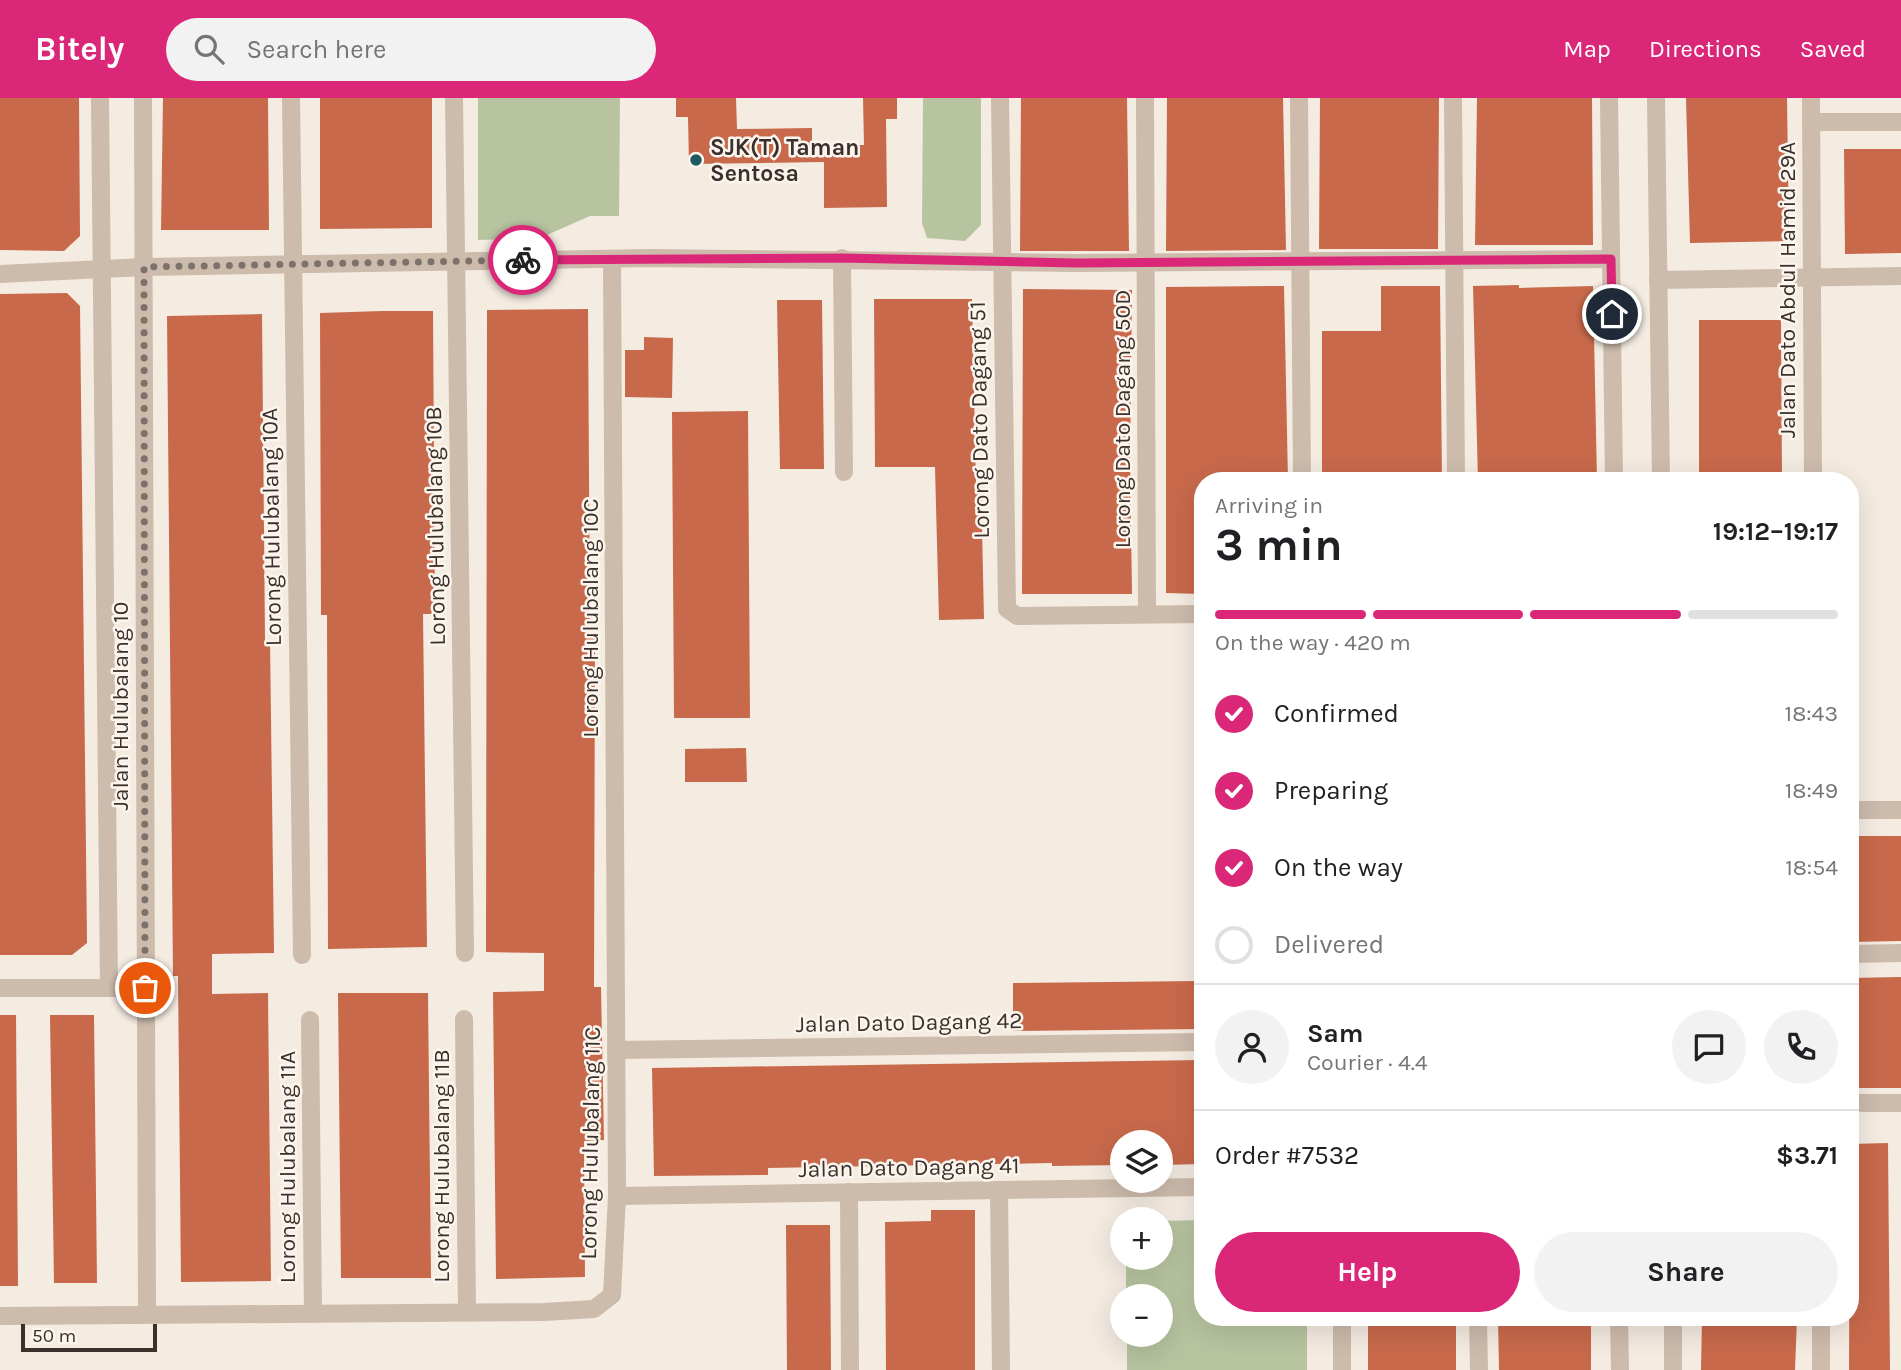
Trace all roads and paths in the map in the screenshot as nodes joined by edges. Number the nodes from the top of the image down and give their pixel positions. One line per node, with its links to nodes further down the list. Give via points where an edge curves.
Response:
1 (100, 98): 24 (street, Jalan Hulubalang 10)
2 (143, 98): 23 (street, Jalan Hulubalang 10)
3 (291, 98): 22 (street, Lorong Hulubalang 10A)
4 (454, 98): 20 (street, Lorong Hulubalang 10B)
5 (1000, 98): 18 (street, Lorong Dato Dagang 51)
6 (1145, 98): 21 (street, Lorong Dato Dagang 50D)
7 (1299, 98): 19 (street)
8 (1454, 98): 17 (street)
9 (1609, 98): 16 (street)
10 (1656, 98): 28 (street)
11 (1811, 98): 12 (street, Jalan Dato Abdul Hamid 29A)
12 (1811, 122): 13 (street); 27 (street, Jalan Dato Abdul Hamid 29A)
13 (1901, 122)
14 (842, 258): 15 (street); 18 (street); 29 (street)
15 (612, 259): 20 (street); 43 (street, Lorong Hulubalang 10C)
16 (1611, 259): 17 (street); 32 (street)
17 (1453, 260): 19 (street); 31 (street)
18 (1000, 261): 21 (street); 35 (street, Lorong Dato Dagang 51, via 1007,609 1010,613)
19 (1300, 261): 21 (street); 30 (street)
20 (456, 262): 22 (street); 39 (street, Lorong Hulubalang 10B)
21 (1146, 262): 35 (street, Lorong Dato Dagang 50D)
22 (292, 264): 23 (street); 42 (street, Lorong Hulubalang 10A)
23 (144, 267): 24 (street); 46 (street, Jalan Hulubalang 10)
24 (101, 269): 25 (street); 45 (street, Jalan Hulubalang 10)
25 (0, 274)
26 (1901, 276): 27 (street)
27 (1812, 278): 28 (street); 34 (street, Jalan Dato Abdul Hamid 29A)
28 (1658, 280): 33 (street)
29 (844, 472)
30 (1302, 472)
31 (1456, 472)
32 (1614, 472)
33 (1661, 472)
34 (1813, 472)
35 (1147, 614): 36 (street)
36 (1194, 614)
37 (1859, 810): 38 (street)
38 (1901, 810)
39 (466, 953)
40 (1901, 953): 41 (street)
41 (1859, 954)
42 (302, 955)
43 (616, 977): 50 (street, Lorong Hulubalang 11C)
44 (0, 988): 45 (street)
45 (109, 988): 46 (street)
46 (145, 988): 59 (street, Jalan Hulubalang 10)
47 (464, 1019): 57 (street, Lorong Hulubalang 11B)
48 (310, 1020): 58 (street, Lorong Hulubalang 11A)
49 (1194, 1042): 50 (street, Jalan Dato Dagang 42)
50 (616, 1050): 56 (street, Lorong Hulubalang 11C)
51 (1859, 1103): 52 (street)
52 (1901, 1103)
53 (1194, 1187): 54 (street, Jalan Dato Dagang 41)
54 (999, 1190): 55 (street, Jalan Dato Dagang 41); 67 (street)
55 (849, 1192): 56 (street, Jalan Dato Dagang 41); 66 (street)
56 (617, 1196): 57 (street, Lorong Hulubalang 11C, via 612,1295 603,1305 544,1312)
57 (467, 1312): 58 (street)
58 (313, 1313): 59 (street)
59 (147, 1314): 60 (street)
60 (0, 1316)
61 (1342, 1326): 68 (street)
62 (1478, 1326): 69 (street)
63 (1619, 1326): 70 (street)
64 (1673, 1326): 71 (street)
65 (1821, 1326): 72 (street)
66 (850, 1370)
67 (1001, 1370)
68 (1342, 1370)
69 (1479, 1370)
70 (1620, 1370)
71 (1674, 1370)
72 (1821, 1370)

